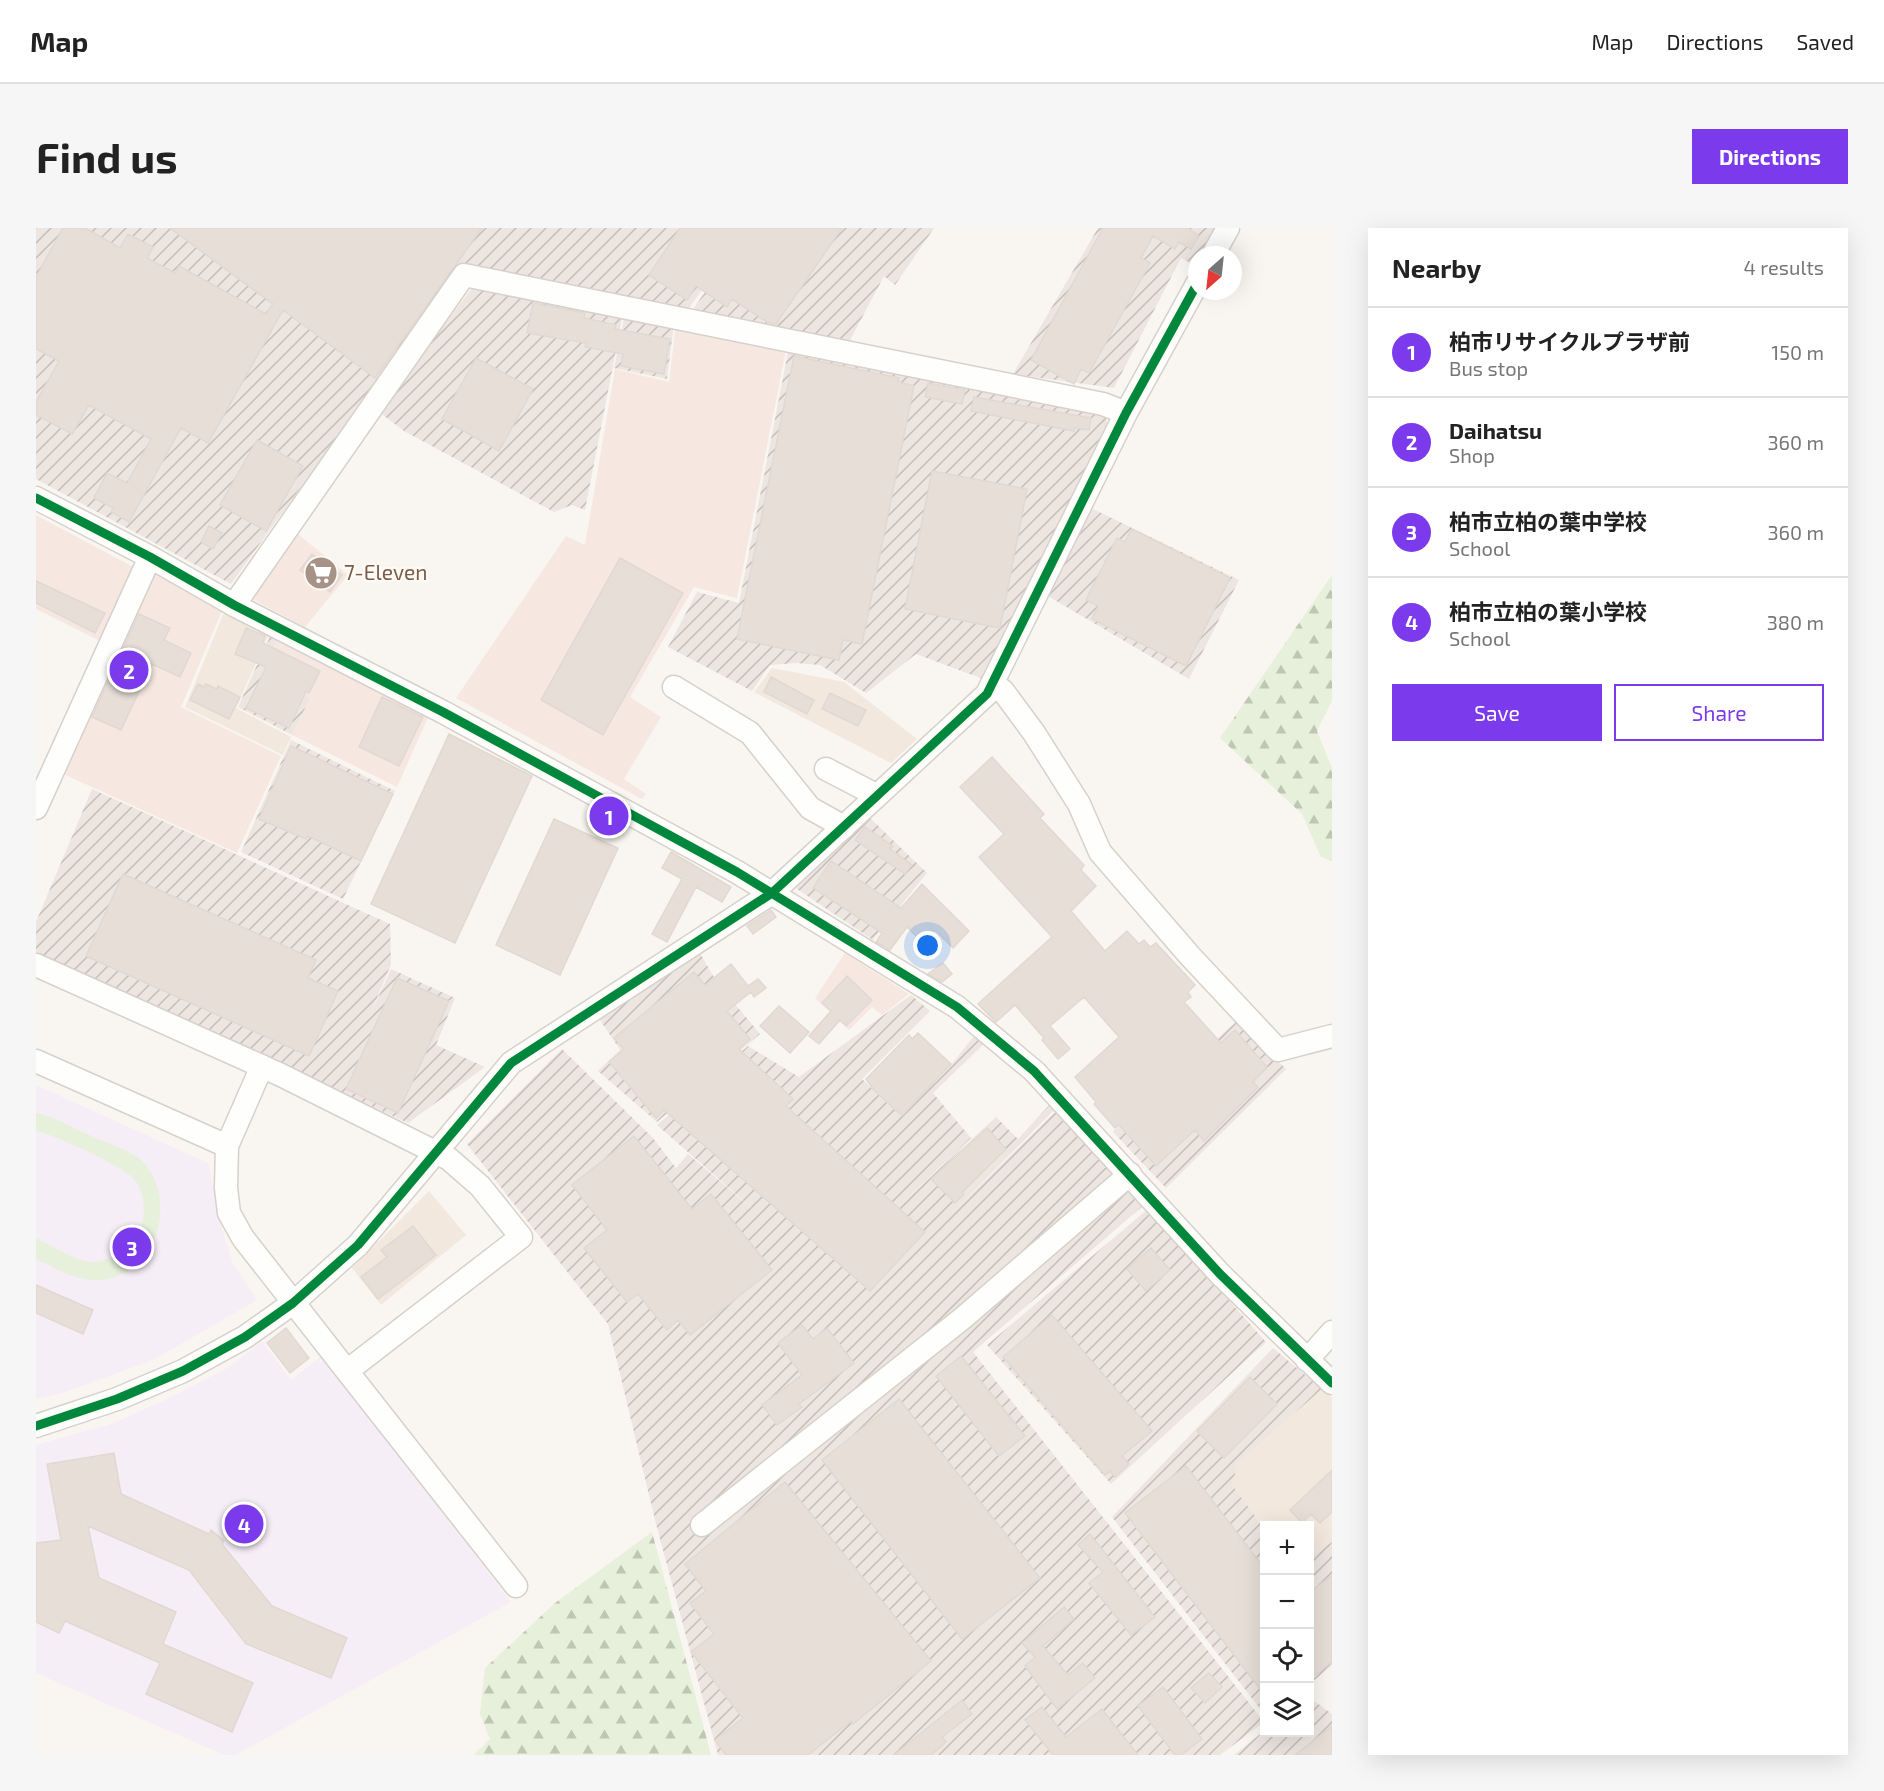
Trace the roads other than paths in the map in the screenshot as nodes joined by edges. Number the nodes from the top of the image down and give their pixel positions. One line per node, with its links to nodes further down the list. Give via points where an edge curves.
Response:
1 (1228, 228): 2 (street)
2 (1218, 246)
3 (1188, 300): 4 (street)
4 (1126, 413): 7 (street, via 1103,404 464,275); 8 (street)
5 (36, 498): 6 (street)
6 (150, 557): 7 (street); 12 (street)
7 (234, 605): 14 (street, via 443,712)
8 (993, 683): 11 (street, via 987,694); 16 (street, via 1034,733 1078,804 1100,852 1278,1050)
9 (674, 687): 13 (street, via 750,733 810,808)
10 (826, 769): 11 (street)
11 (876, 795): 13 (street)
12 (36, 808)
13 (844, 827): 14 (street)
14 (772, 893): 20 (street, via 512,1063); 21 (street, via 957,1007 994,1036 1034,1071)
15 (36, 965): 18 (street)
16 (1332, 1036)
17 (36, 1060): 19 (street)
18 (262, 1066): 19 (street); 20 (street)
19 (226, 1146): 22 (street, via 229,1213 243,1238)
20 (437, 1152): 22 (street, via 358,1245); 25 (street, via 480,1186 521,1237)
21 (1130, 1174): 24 (street, via 1220,1274); 28 (street, via 963,1318)
22 (293, 1303): 25 (street); 27 (street, via 244,1337 183,1371)
23 (1332, 1332): 24 (street)
24 (1307, 1360): 26 (street)
25 (347, 1371): 29 (street)
26 (1332, 1383)
27 (36, 1426)
28 (702, 1526)
29 (516, 1586)

